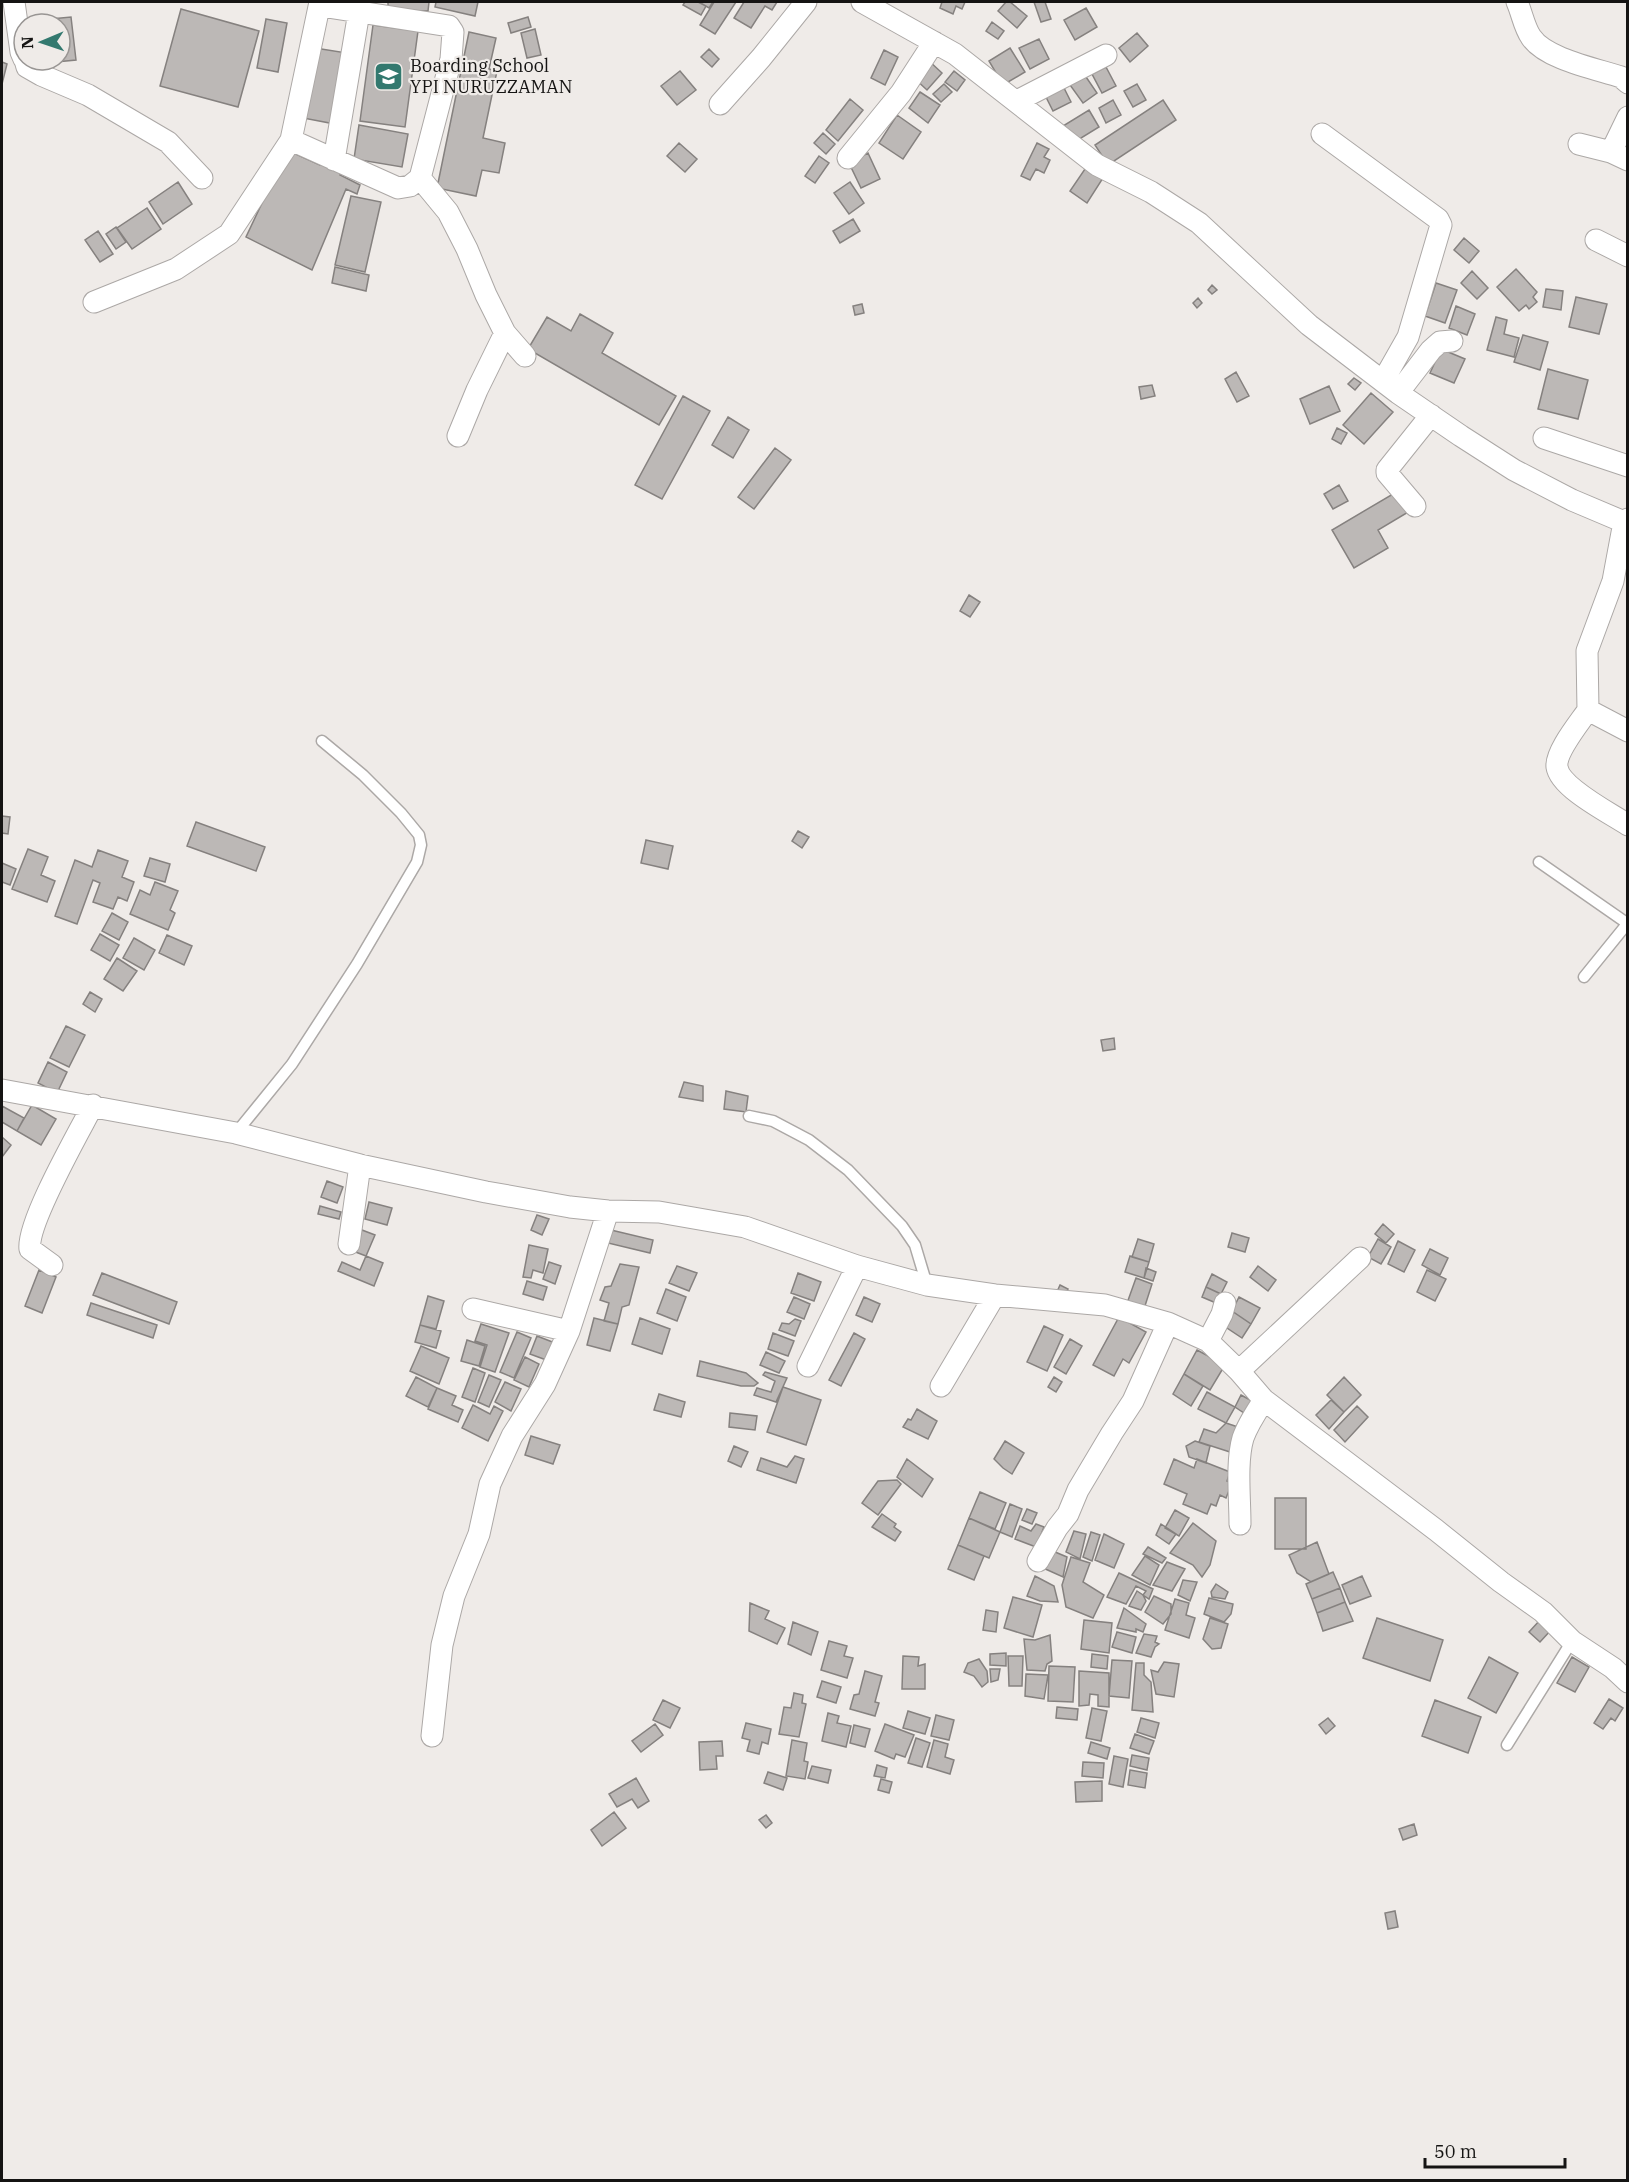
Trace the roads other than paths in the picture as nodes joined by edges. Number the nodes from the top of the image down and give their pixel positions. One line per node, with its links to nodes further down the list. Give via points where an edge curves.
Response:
1 (806, 2): 11 (street)
2 (862, 2): 6 (street)
3 (1517, 2): 9 (street, via 1526,29 1541,47)
4 (320, 4): 5 (street); 14 (street)
5 (359, 12): 18 (street); 20 (street, via 449,26 453,32 451,58)
6 (934, 42): 10 (street); 17 (street, via 901,93)
7 (1106, 55): 10 (street)
8 (36, 72): 19 (street, via 88,95 168,142)
9 (1628, 83)
10 (1017, 101): 27 (street, via 1097,165 1151,192 1199,224 1309,325)
11 (720, 104)
12 (1628, 117): 16 (street)
13 (1322, 134): 27 (street, via 1441,225)
14 (291, 140): 18 (street); 23 (street, via 229,234 176,269)
15 (1578, 144): 16 (street)
16 (1619, 156)
17 (848, 158)
18 (334, 159): 20 (street, via 398,188 410,186)
19 (202, 178)
20 (420, 178): 24 (street, via 448,212)
21 (1596, 240): 22 (street)
22 (1628, 256)
23 (94, 302)
24 (505, 333): 26 (street); 29 (street)
25 (1452, 341): 27 (street, via 1440,342)
26 (525, 356)
27 (1390, 387): 28 (street)
28 (1431, 415): 32 (street, via 1387,470); 33 (street, via 1514,470 1572,500)
29 (458, 436)
30 (1544, 438): 31 (street)
31 (1628, 466)
32 (1415, 506)
33 (1626, 521): 34 (street, via 1613,581 1587,651)
34 (1588, 710): 35 (street); 37 (street, via 1561,752 1557,767 1572,789)
35 (1628, 731)
36 (322, 741): 44 (lane, via 401,813 419,835 421,845 417,862 357,964 292,1064)
37 (1628, 825)
38 (1539, 862): 39 (lane)
39 (1627, 924): 40 (lane)
40 (1584, 977)
41 (2, 1090): 42 (street)
42 (93, 1106): 44 (street); 49 (street, via 38,1213 30,1238 30,1249)
43 (749, 1116): 51 (lane, via 773,1121 809,1140 848,1170 909,1236)
44 (236, 1133): 45 (street)
45 (360, 1165): 46 (street, via 486,1192); 47 (street)
46 (608, 1211): 50 (street, via 659,1212 745,1227); 56 (street)
47 (349, 1244)
48 (1360, 1258): 59 (street)
49 (52, 1265)
50 (857, 1266): 51 (street); 58 (street)
51 (927, 1285): 52 (street)
52 (995, 1295): 55 (street, via 1105,1305); 60 (street)
53 (1225, 1303): 57 (street)
54 (473, 1309): 56 (street)
55 (1168, 1323): 57 (street); 63 (street, via 1133,1401)
56 (568, 1331): 66 (street, via 545,1384 512,1436 490,1484 479,1534 454,1596 442,1645)
57 (1208, 1341): 59 (street)
58 (808, 1366)
59 (1239, 1371): 61 (street)
60 (941, 1386)
61 (1264, 1400): 62 (street, via 1243,1439); 64 (street, via 1543,1612)
62 (1240, 1524)
63 (1038, 1561)
64 (1572, 1641): 65 (street); 67 (lane)
65 (1628, 1682)
66 (432, 1736)
67 (1507, 1745)

